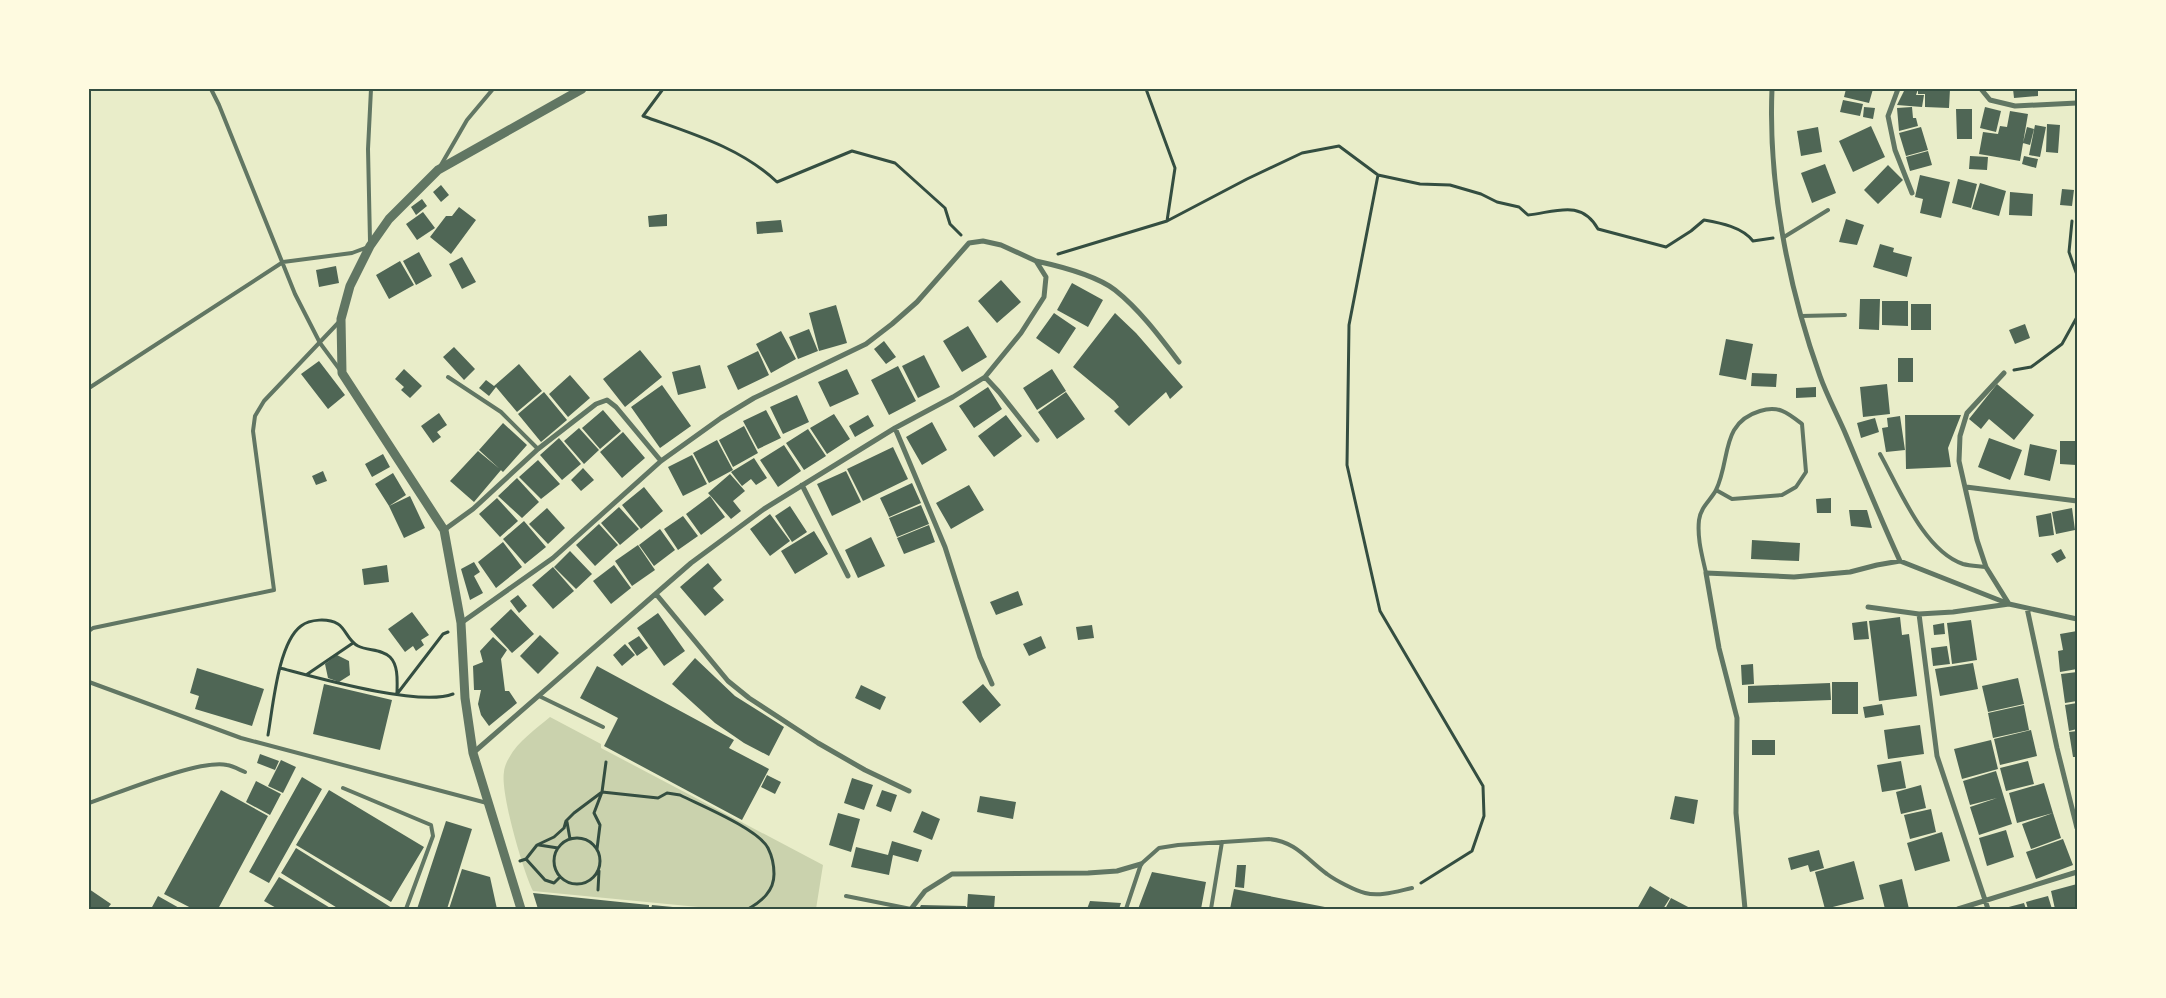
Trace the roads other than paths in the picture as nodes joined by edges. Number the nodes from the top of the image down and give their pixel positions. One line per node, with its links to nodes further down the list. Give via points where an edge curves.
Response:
1 (211, 89): 15 (lane)
2 (371, 89): 13 (lane, via 368,149)
3 (493, 89): 9 (lane, via 467,120)
4 (582, 89): 9 (street)
5 (1772, 89): 12 (street, via 1770,130)
6 (1898, 89): 10 (street, via 1888,116 1895,150)
7 (1981, 89): 8 (street, via 1990,100 2015,106)
8 (2077, 103)
9 (438, 170): 13 (street, via 389,219)
10 (1912, 193)
11 (1828, 210): 12 (lane)
12 (1784, 236): 17 (street)
13 (370, 246): 15 (lane, via 352,253); 18 (street, via 350,286)
14 (1036, 261): 20 (street, via 1070,268 1114,289 1153,327); 24 (street, via 1046,278 1044,298 1021,333); 30 (street, via 1001,245 982,241 968,243 917,302 866,344 754,398)
15 (283, 262): 19 (lane); 25 (lane)
16 (1844, 314): 17 (lane)
17 (1801, 316): 36 (street, via 1820,377)
18 (341, 320): 19 (lane); 21 (street)
19 (320, 343): 21 (lane); 47 (lane, via 264,401 255,416 256,462 274,590)
20 (1179, 362)
21 (342, 373): 35 (street)
22 (2004, 373): 32 (street, via 1967,413 1960,436 1959,461)
23 (448, 377): 28 (lane, via 501,412)
24 (985, 377): 26 (street); 27 (street)
25 (89, 388)
26 (895, 428): 31 (street); 49 (street, via 945,547 980,657)
27 (1036, 440)
28 (538, 449): 30 (street, via 596,404 607,400 629,420); 35 (street, via 473,509)
29 (1880, 454): 37 (lane, via 1925,534 1955,561)
30 (661, 461): 46 (street, via 552,558)
31 (802, 485): 39 (street); 40 (street, via 691,563)
32 (1966, 487): 34 (street); 37 (street)
33 (1716, 490): 33 (lane, via 1734,427 1747,415 1765,410 1786,411 1802,424 1806,472 1796,487 1782,495 1732,499); 38 (lane, via 1706,501 1699,518 1699,545)
34 (2077, 501)
35 (444, 530): 46 (street)
36 (1900, 561): 38 (street, via 1850,572 1794,577); 41 (street)
37 (1986, 567): 41 (street)
38 (1706, 573): 70 (street, via 1719,648 1737,718 1736,813)
39 (848, 576)
40 (656, 594): 50 (street); 55 (street, via 728,682 818,743)
41 (2009, 604): 43 (street); 44 (street)
42 (1868, 608): 44 (street)
43 (2027, 608): 45 (street); 58 (street)
44 (1919, 614): 64 (street, via 1937,756)
45 (2077, 619)
46 (461, 623): 52 (street)
47 (89, 631)
48 (89, 682): 56 (lane, via 241,738)
49 (992, 684)
50 (539, 696): 51 (lane); 52 (street)
51 (602, 727)
52 (473, 753): 56 (street)
53 (245, 772): 57 (lane, via 228,765 211,764 166,776)
54 (343, 788): 65 (lane, via 431,825 433,836)
55 (909, 791)
56 (487, 803): 66 (street)
57 (89, 804)
58 (2077, 828)
59 (1222, 842): 60 (lane, via 1159,848); 62 (lane, via 1283,841 1298,849 1328,875 1366,893); 69 (lane)
60 (1140, 864): 67 (street, via 1117,871 952,874 925,891); 68 (lane)
61 (2077, 872): 64 (street)
62 (1412, 888)
63 (846, 896): 67 (lane)
64 (1985, 900): 71 (street); 72 (street)
65 (406, 909)
66 (521, 909)
67 (911, 909)
68 (1126, 909)
69 (1211, 909)
70 (1745, 909)
71 (1958, 909)
72 (1988, 909)

